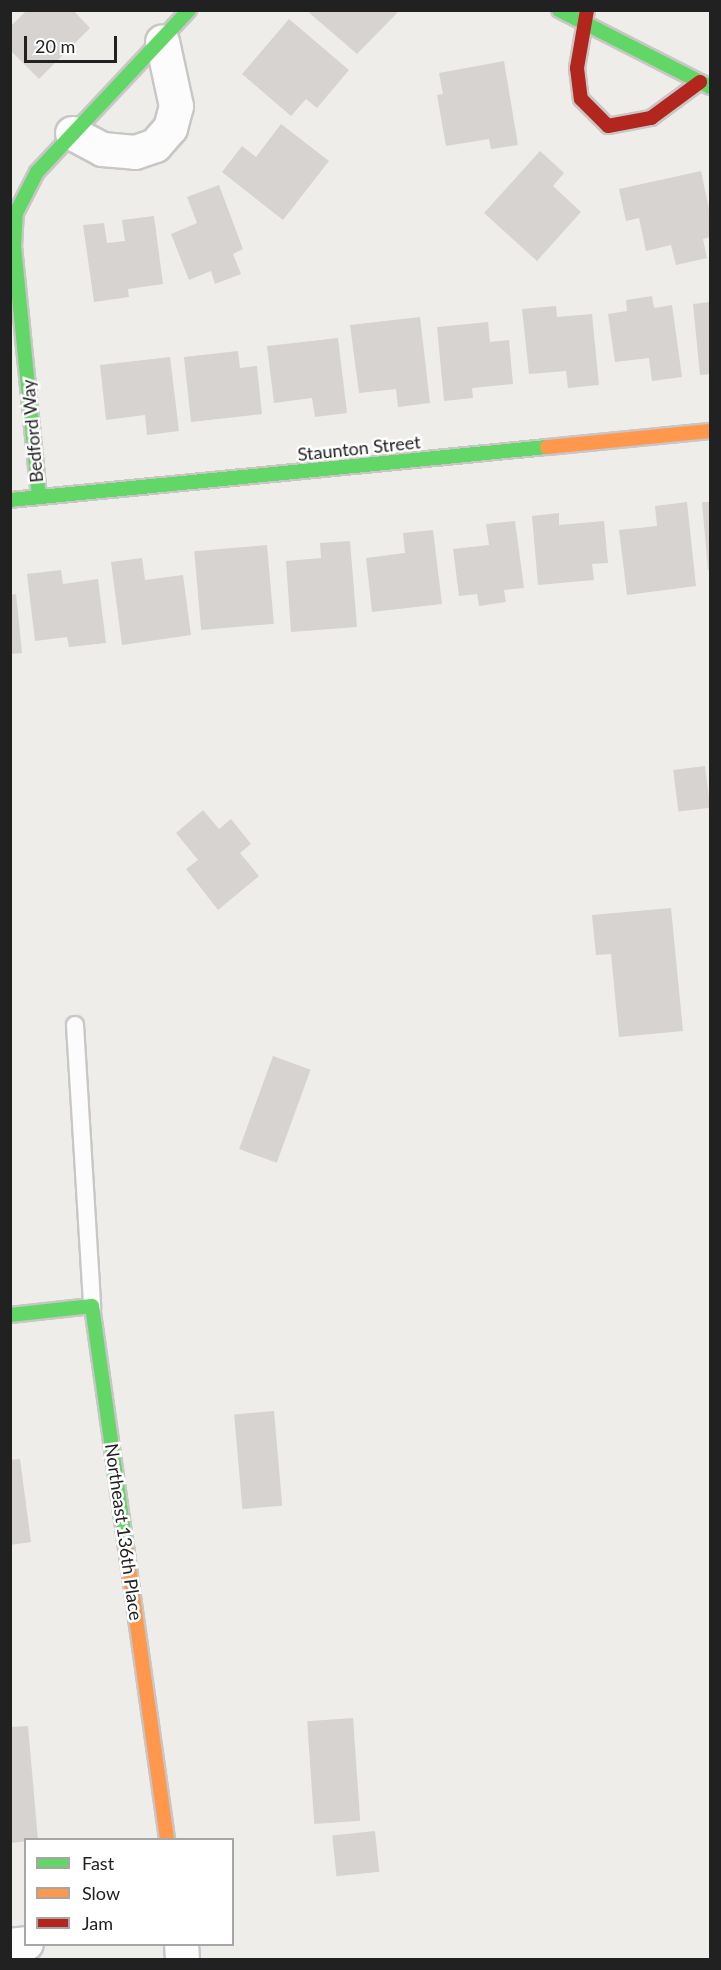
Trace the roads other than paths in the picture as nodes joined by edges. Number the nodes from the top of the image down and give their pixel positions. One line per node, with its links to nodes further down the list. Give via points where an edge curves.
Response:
1 (189, 10): 4 (street, Bedford Way)
2 (559, 10): 3 (street)
3 (584, 17): 5 (street); 5 (street, via 577,68 581,99 608,126 651,118)
4 (162, 40): 6 (street, Bedford Way); 6 (street, via 176,106 170,128 155,145 135,152 102,148)
5 (705, 84)
6 (72, 133): 8 (street, Bedford Way, via 38,172 16,213 14,247)
7 (711, 431): 8 (street, Staunton Street)
8 (39, 497): 9 (street, Staunton Street)
9 (10, 500)
10 (75, 1025): 11 (lane)
11 (92, 1306): 12 (street); 13 (street, Northeast 136th Place)
12 (10, 1316)
13 (167, 1838)

